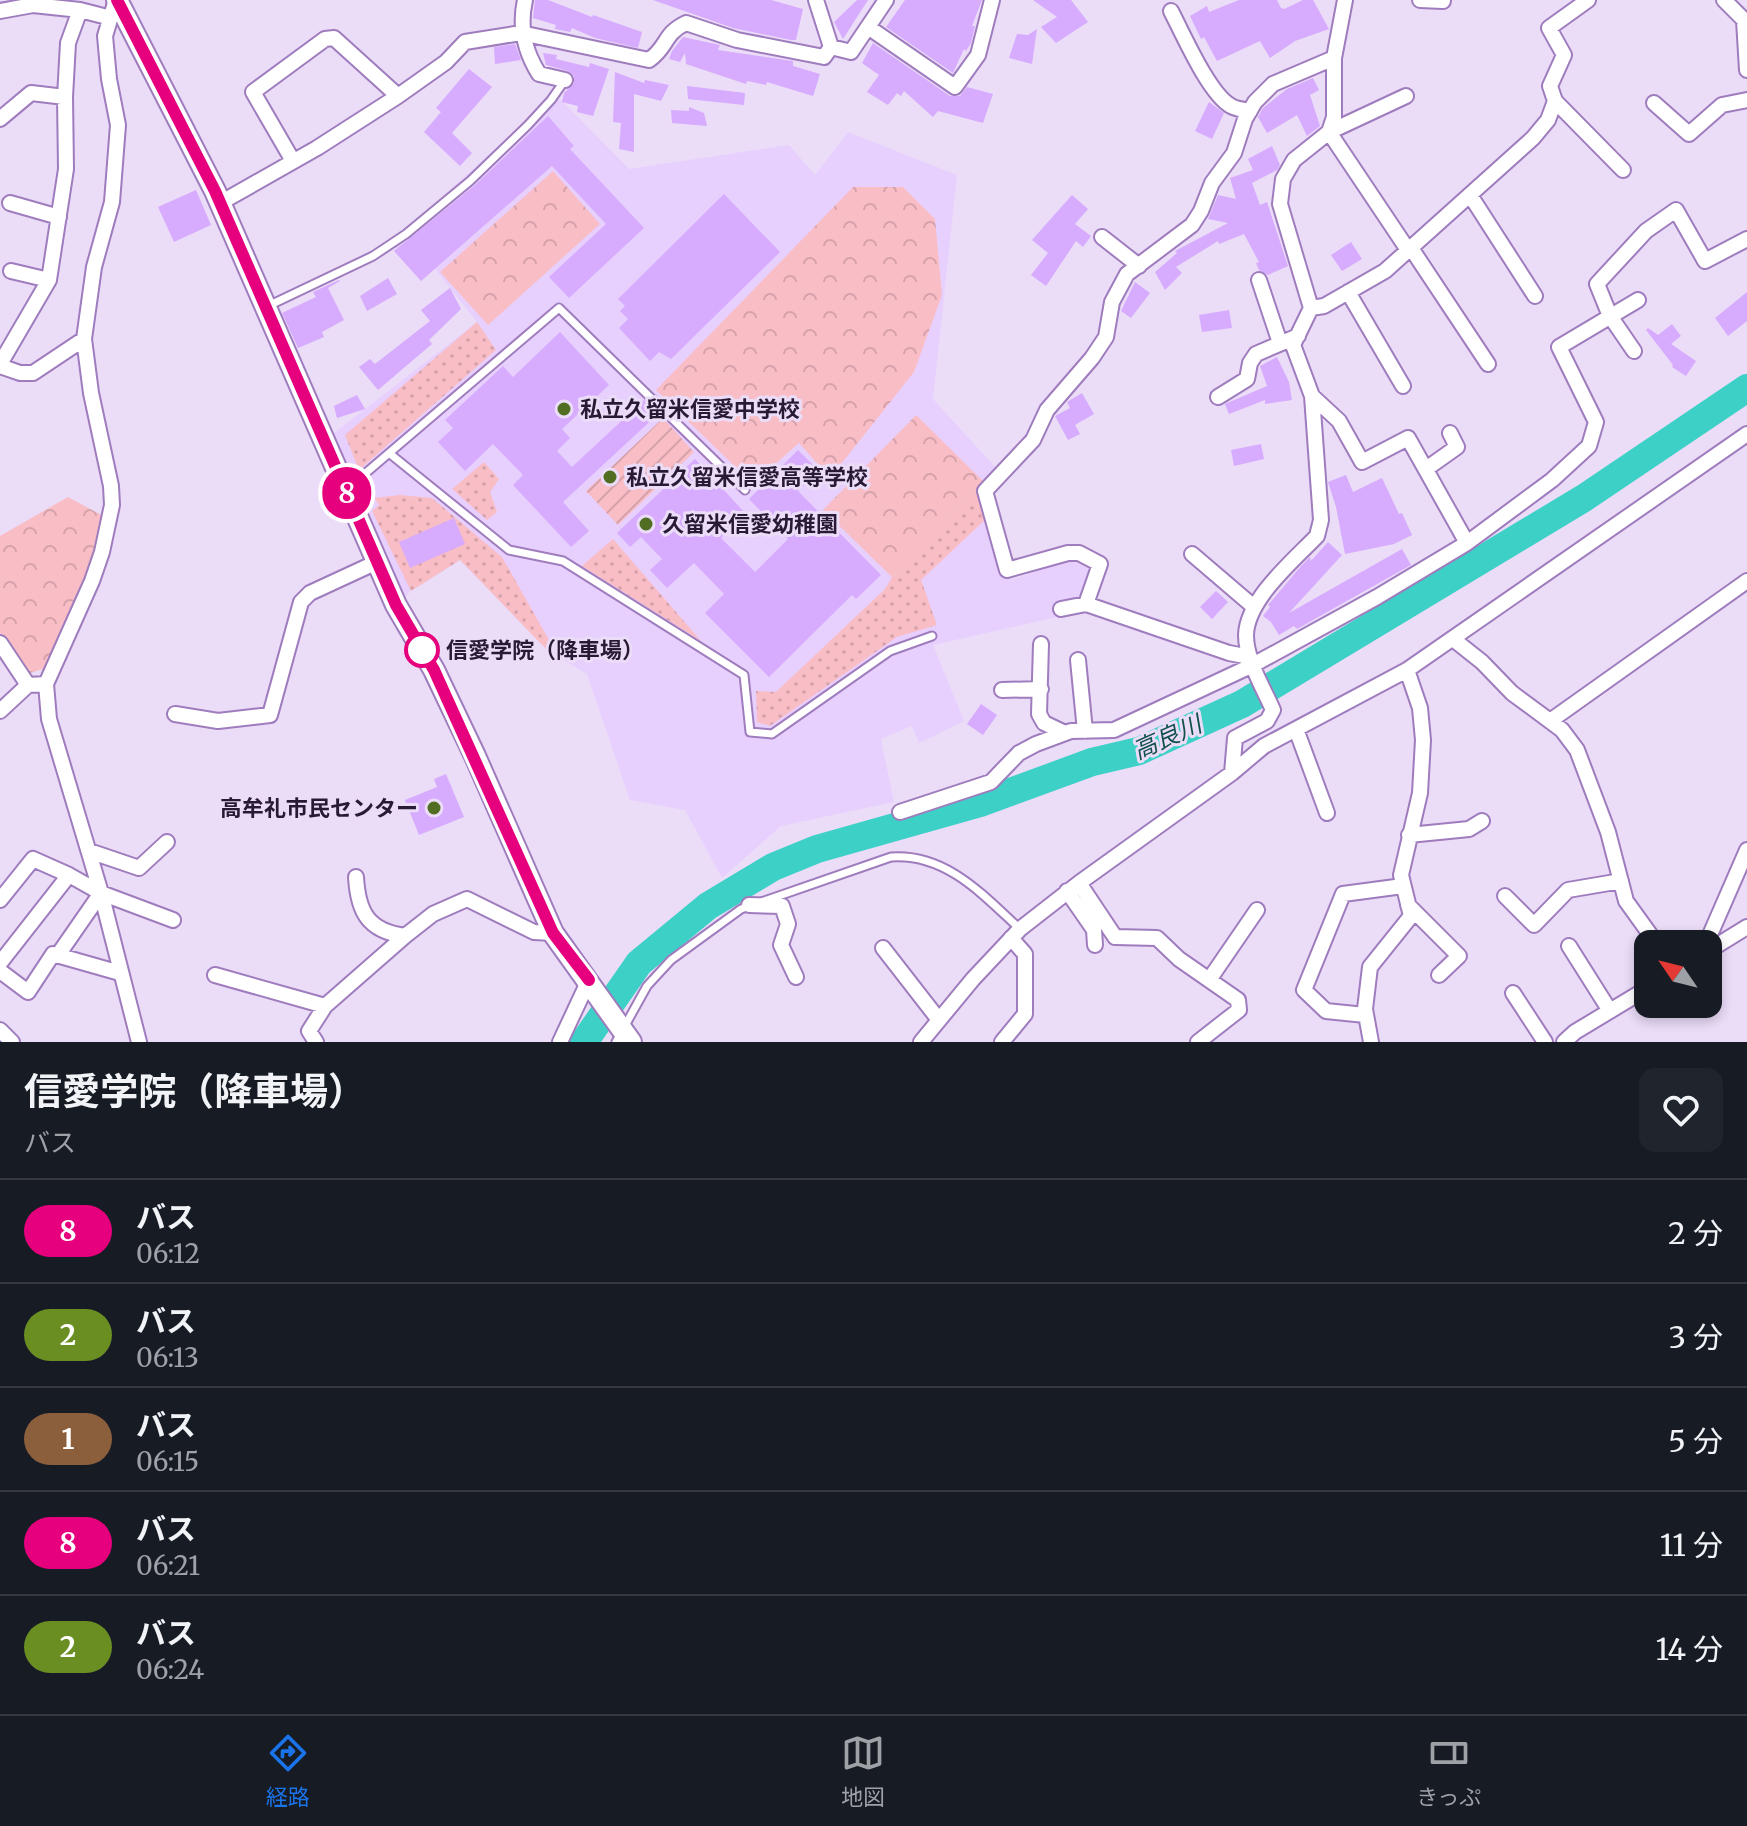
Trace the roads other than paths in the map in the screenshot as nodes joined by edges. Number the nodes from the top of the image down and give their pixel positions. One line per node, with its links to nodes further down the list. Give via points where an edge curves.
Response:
1 (525, 0): 15 (street)
2 (816, 0): 16 (street)
3 (886, 0): 14 (street)
4 (992, 0): 14 (street, via 978,55 955,87)
5 (1345, 0): 17 (street)
6 (1420, 0): 9 (street)
7 (1588, 0): 24 (street, via 1549,28 1564,55 1550,86)
8 (1724, 0): 18 (street, via 1744,20)
9 (1443, 1)
10 (114, 6): 11 (street); 33 (main road); 49 (street, via 105,36 118,125 112,202 94,267)
11 (80, 10): 12 (street, via 33,5); 22 (street, via 68,43)
12 (0, 11)
13 (1171, 11): 26 (street, via 1220,97)
14 (868, 27): 16 (street, via 851,52)
15 (521, 33): 16 (street, via 649,60 660,52 671,30 686,23 737,40 824,57); 19 (street, via 539,74); 20 (street, via 465,42)
16 (831, 47)
17 (1334, 58): 26 (street, via 1273,84); 28 (street)
18 (1747, 70)
19 (565, 80): 45 (lane, via 528,125 406,234 373,256)
20 (398, 96): 29 (street); 29 (street, via 334,38 325,39 253,92)
21 (1406, 96): 28 (street)
22 (65, 97): 27 (street, via 31,93); 34 (street, via 66,169)
23 (1747, 100): 25 (street, via 1722,105 1689,134)
24 (1555, 101): 30 (street); 31 (street, via 1533,138)
25 (1654, 103)
26 (1250, 111): 38 (street, via 1234,153 1192,225)
27 (0, 119)
28 (1329, 132): 37 (street); 46 (street, via 1294,160 1281,191 1280,204)
29 (293, 161): 33 (street)
30 (1623, 170)
31 (1470, 195): 37 (street); 43 (street)
32 (10, 203): 34 (street)
33 (220, 203): 45 (main road)
34 (59, 217): 40 (street)
35 (1102, 237): 38 (street)
36 (1747, 239): 47 (street, via 1705,261 1676,210 1646,231 1597,284)
37 (1410, 249): 42 (street); 52 (street)
38 (1139, 266): 67 (street, via 1127,274 1112,302 1106,337 1092,358 1047,410 1033,440 985,491 1007,570 1068,553 1100,564)
39 (11, 271): 40 (street)
40 (49, 280): 53 (street)
41 (1259, 280): 50 (street)
42 (1348, 292): 46 (street); 54 (street)
43 (1535, 296)
44 (1638, 300): 47 (street)
45 (265, 307): 61 (main road)
46 (1311, 308): 48 (street)
47 (1610, 316): 51 (street); 63 (street, via 1559,347 1596,422 1589,446)
48 (1298, 336): 50 (street); 55 (street, via 1293,345)
49 (84, 339): 53 (street, via 33,373); 77 (street, via 112,505 92,581)
50 (1280, 343): 56 (street, via 1256,354 1247,379)
51 (1634, 351)
52 (1488, 364)
53 (0, 365)
54 (1403, 386)
55 (1312, 396): 60 (street, via 1339,421 1362,462 1408,438); 68 (street, via 1321,520 1317,536)
56 (1218, 397)
57 (1450, 433): 60 (street, via 1457,447)
58 (1747, 434): 71 (street)
59 (389, 453): 61 (lane); 62 (lane, via 559,308); 70 (lane, via 509,550 563,561 744,675 750,732 772,734 890,651)
60 (1426, 469): 63 (street)
61 (346, 490): 65 (main road)
62 (745, 490)
63 (1467, 543): 75 (street)
64 (1192, 554): 68 (street)
65 (377, 562): 82 (street, via 301,602 270,715 218,721); 110 (main road, via 469,742)
66 (1747, 581): 83 (street)
67 (1086, 604): 69 (street); 75 (street)
68 (1254, 607): 75 (street, via 1246,634)
69 (1061, 609)
70 (932, 636)
71 (1453, 639): 76 (street); 83 (street)
72 (0, 643): 78 (street)
73 (1041, 644): 79 (street)
74 (1078, 660): 85 (street)
75 (1253, 664): 85 (street, via 1114,730); 87 (street, via 1273,710 1267,721 1235,738)
76 (1407, 670): 84 (street); 91 (street, via 1420,708 1423,740 1420,793)
77 (46, 684): 78 (street); 94 (street, via 49,719)
78 (28, 685): 81 (street)
79 (1041, 689): 80 (street); 86 (street, via 1039,714 1044,723)
80 (1002, 690)
81 (0, 711)
82 (175, 714)
83 (1550, 721): 97 (street, via 1577,750)
84 (1296, 729): 87 (street, via 1264,746); 89 (street)
85 (1085, 731): 86 (street)
86 (1065, 733): 88 (street, via 1019,753 991,782)
87 (1232, 773): 99 (street)
88 (900, 812)
89 (1327, 813)
90 (1482, 821): 91 (street, via 1469,829)
91 (1409, 835): 98 (street)
92 (167, 842): 94 (street, via 139,868)
93 (1747, 850): 109 (street)
94 (89, 851): 100 (street)
95 (69, 875): 100 (street); 102 (street, via 33,859); 118 (street)
96 (356, 877): 112 (street, via 364,913 373,924)
97 (1621, 881): 101 (street, via 1568,890 1534,925); 108 (street, via 1626,901)
98 (1403, 886): 104 (street); 130 (street, via 1343,894 1304,990 1326,1011)
99 (1073, 887): 111 (street); 114 (street, via 1094,930); 125 (street, via 1115,937 1157,938)
100 (101, 893): 106 (street); 117 (street); 120 (street)
101 (1505, 896)
102 (0, 900)
103 (749, 905): 111 (lane, via 891,857 913,856 948,868 979,891); 123 (street, via 782,906 788,924 781,945); 133 (lane, via 671,960 647,986)
104 (1408, 905): 122 (street, via 1459,956); 130 (street, via 1411,916 1370,967)
105 (1257, 910): 125 (street)
106 (173, 920)
107 (1747, 927): 113 (street)
108 (1647, 930)
109 (1712, 930)
110 (553, 933): 112 (street, via 534,932 467,899 433,914); 124 (main road)
111 (1015, 934): 131 (street); 139 (street, via 1025,954 1025,1014)
112 (405, 936): 128 (street)
113 (1722, 942)
114 (1095, 945)
115 (1569, 946): 129 (street)
116 (883, 948): 131 (street)
117 (58, 955): 119 (street, via 53,954 28,992); 120 (street)
118 (0, 963)
119 (0, 971)
120 (120, 973): 135 (street)
121 (215, 975): 128 (street)
122 (1439, 975)
123 (796, 977)
124 (589, 980): 133 (main road); 137 (street)
125 (1209, 980): 140 (street, via 1238,1000 1239,1010)
126 (1513, 993): 142 (street)
127 (1634, 996): 129 (street)
128 (325, 1006): 136 (street, via 309,1031)
129 (1610, 1011): 143 (street)
130 (1365, 1015): 141 (street)
131 (939, 1020): 138 (street)
132 (0, 1030): 134 (street)
133 (623, 1034)
134 (12, 1042)
135 (139, 1042)
136 (316, 1042)
137 (560, 1042)
138 (921, 1042)
139 (1002, 1042)
140 (1198, 1042)
141 (1371, 1042)
142 (1545, 1042)
143 (1564, 1042)

